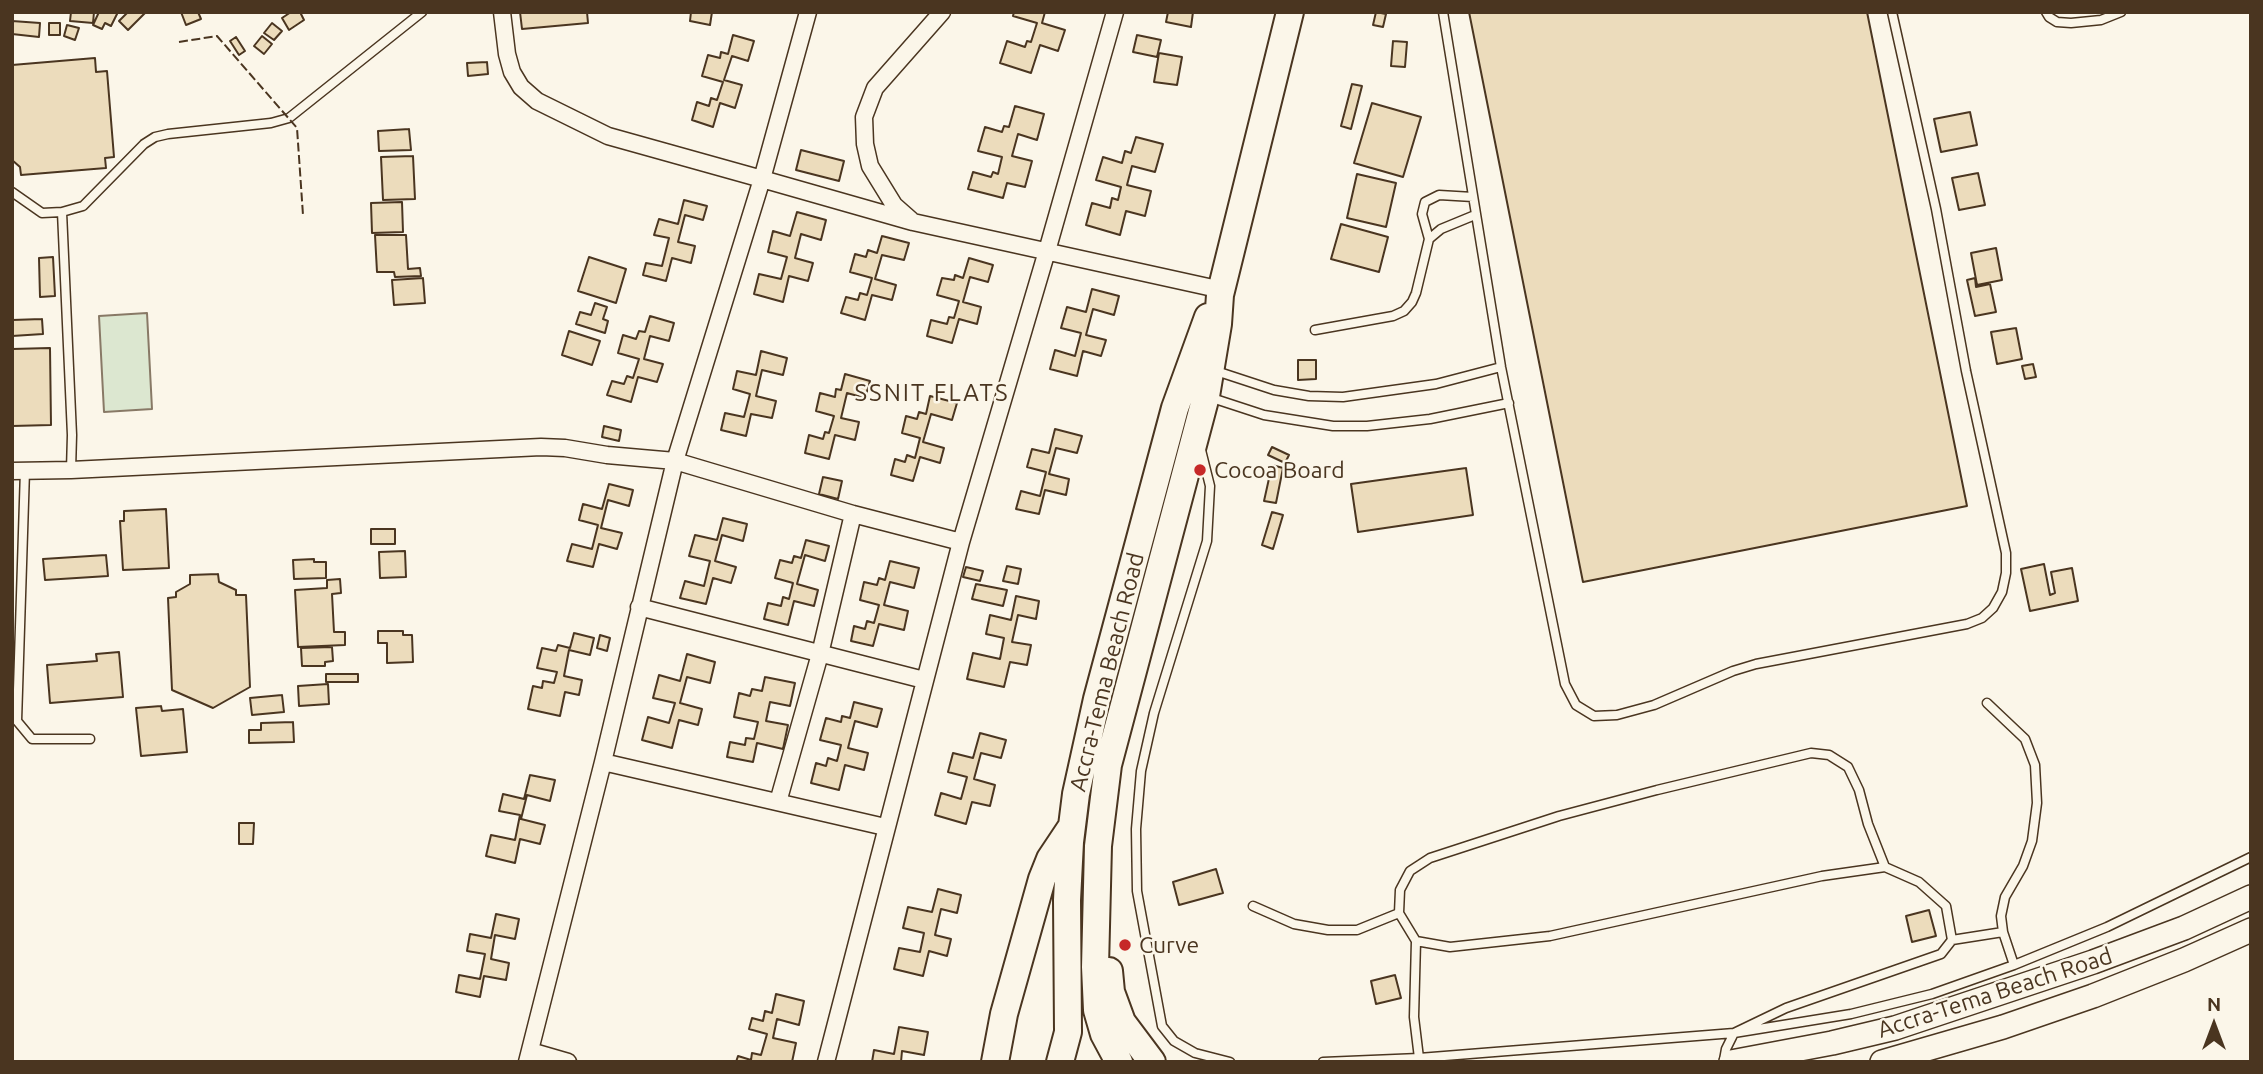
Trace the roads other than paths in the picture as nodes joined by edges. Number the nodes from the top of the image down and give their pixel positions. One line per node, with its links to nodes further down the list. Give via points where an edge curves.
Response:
1 (422, 12): 14 (lane, via 289,118 155,137 83,206)
2 (502, 12): 11 (street, via 512,72 537,101 608,136)
3 (808, 12): 11 (street)
4 (942, 12): 16 (street, via 875,88 864,117 870,166 894,205)
5 (1115, 12): 18 (street)
6 (1290, 12): 19 (main road, Accra-Tema Beach Road)
7 (1443, 12): 13 (lane)
8 (1892, 12): 24 (lane, via 2006,553 2006,573 1993,608 1968,624 1756,664 1654,705 1594,716 1576,705 1565,684)
9 (2046, 12): 10 (lane, via 2057,22 2071,23 2101,20)
10 (2121, 12)
11 (762, 179): 16 (street); 26 (street)
12 (12, 192): 14 (lane, via 42,213)
13 (1473, 197): 15 (lane); 17 (lane, via 1439,195 1425,202 1422,214)
14 (62, 212): 28 (lane)
15 (1475, 215): 17 (lane); 21 (lane)
16 (913, 222): 18 (street)
17 (1429, 239): 20 (lane, via 1416,293 1404,311)
18 (1047, 251): 19 (street); 30 (street)
19 (1221, 293): 22 (main road, Accra-Tema Beach Road); 39 (main road, Accra-Tema Beach Road, via 1206,320 1175,408 1097,699)
20 (1315, 330)
21 (1501, 367): 22 (lane, via 1436,383 1343,397 1274,390); 24 (lane)
22 (1211, 369): 23 (main road, Accra-Tema Beach Road)
23 (1206, 396): 24 (lane, via 1264,415 1333,426 1430,419); 25 (main road, Accra-Tema Beach Road)
24 (1509, 403)
25 (1196, 429): 42 (main road, Accra-Tema Beach Road, via 1108,765); 60 (lane, via 1210,486 1207,541 1154,713 1141,771 1137,891 1162,1026 1174,1041 1195,1053)
26 (675, 461): 28 (street, via 541,447); 29 (street); 31 (street)
27 (18, 470): 28 (street); 35 (lane, via 17,721 32,738)
28 (71, 470)
29 (853, 514): 30 (street); 32 (street)
30 (961, 542): 33 (street)
31 (639, 607): 32 (street); 36 (street)
32 (820, 654): 33 (street); 37 (street)
33 (924, 680): 38 (street)
34 (1987, 703): 47 (lane, via 2025,739 2035,765 2032,841 2006,897)
35 (90, 738)
36 (603, 762): 37 (street); 52 (street)
37 (778, 802): 38 (street)
38 (886, 827): 55 (street)
39 (1072, 828): 56 (main road, via 1042,879); 57 (main road, Accra-Tema Beach Road, via 1067,900 1069,1032)
40 (2251, 857): 50 (lane, via 2107,927)
41 (1885, 867): 45 (lane, via 1848,767 1829,755 1811,754 1657,790 1430,858 1410,870 1400,890); 48 (lane, via 1919,882 1946,906); 49 (lane, via 1822,876 1550,936 1450,947)
42 (1096, 888): 58 (main road, Accra-Tema Beach Road, via 1097,1010); 59 (main road, via 1105,918 1111,992 1122,1022)
43 (2251, 897): 63 (main road, Accra-Tema Beach Road, via 2093,962 1895,1028)
44 (1253, 906): 45 (lane, via 1294,924 1328,930 1357,930)
45 (1399, 913): 49 (lane)
46 (2251, 930): 64 (main road, via 2093,996)
47 (2003, 932): 48 (lane); 50 (lane)
48 (1952, 940): 51 (lane, via 1941,954 1786,1008)
49 (1416, 941): 53 (lane, via 1414,1017)
50 (2014, 965): 51 (lane, via 1889,1005)
51 (1734, 1033): 53 (lane); 62 (lane)
52 (529, 1056): 54 (street)
53 (1419, 1058): 61 (lane)
54 (568, 1062)
55 (826, 1062)
56 (995, 1062)
57 (1060, 1062)
58 (1119, 1062)
59 (1152, 1062)
60 (1230, 1062)
61 (1323, 1062)
62 (1724, 1062)
63 (1731, 1062)
64 (1882, 1062)

